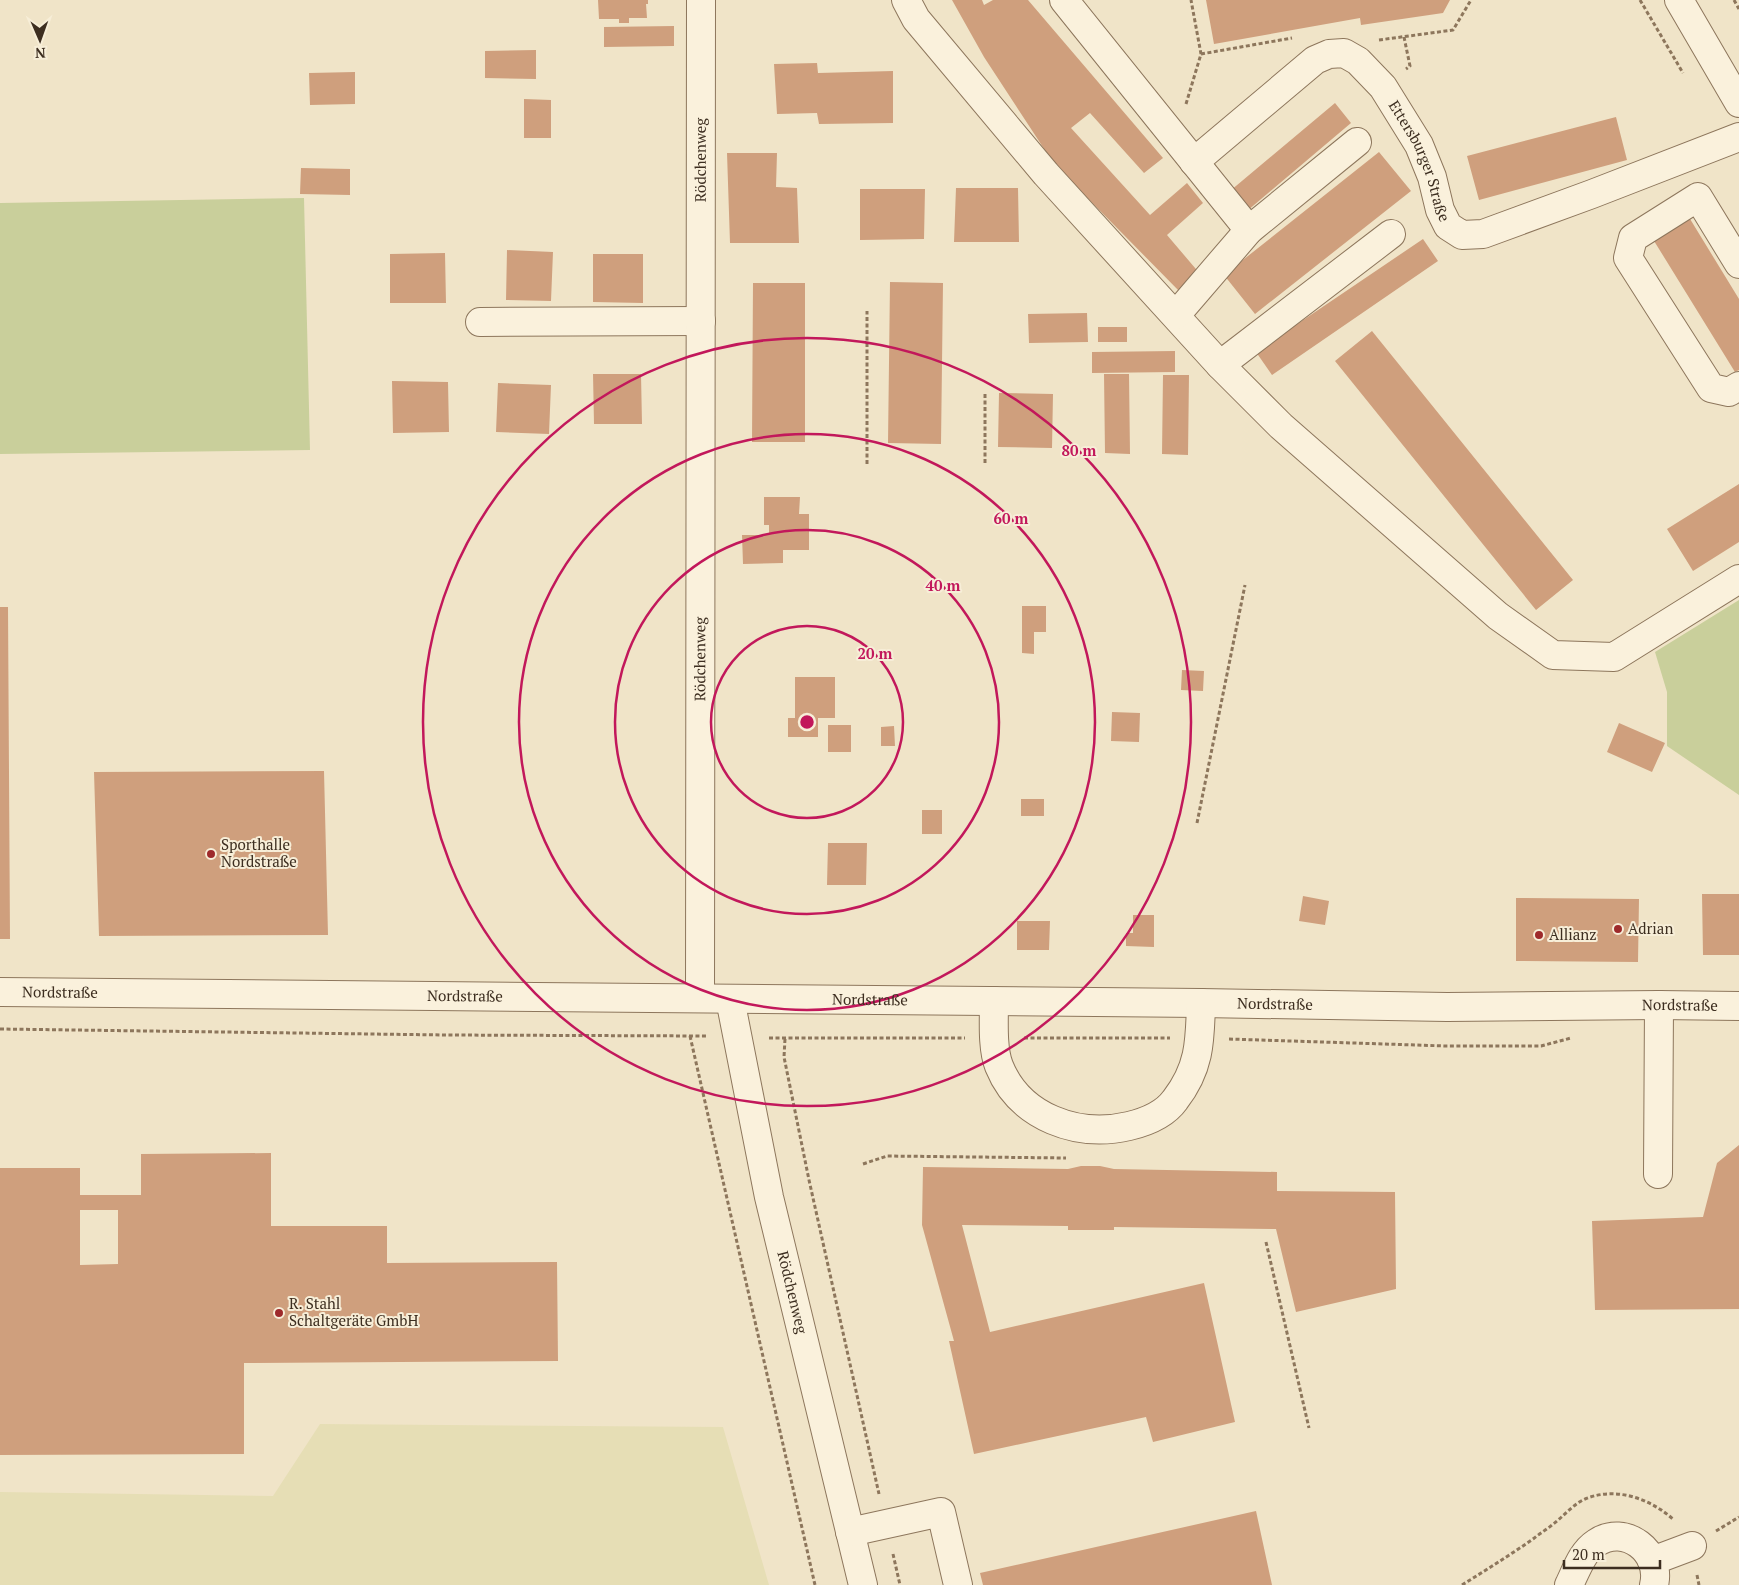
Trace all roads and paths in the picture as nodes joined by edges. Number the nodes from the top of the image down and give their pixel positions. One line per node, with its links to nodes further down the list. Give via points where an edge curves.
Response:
1 (701, 0): 20 (street, Rödchenweg)
2 (906, 0): 19 (street, via 916,19 1046,174)
3 (1064, 0): 12 (street)
4 (1191, 0): 12 (path, via 1201,54)
5 (1471, 0): 9 (path, via 1454,30 1374,41)
6 (1679, 0): 10 (street)
7 (1734, 0): 8 (path)
8 (1739, 9)
9 (1358, 61): 11 (street, Ettersburger Straße, via 1383,86 1419,145 1432,177 1440,210 1448,226 1462,235 1483,234); 14 (street, Ettersburger Straße, via 1344,53 1329,54 1315,60)
10 (1739, 103)
11 (1739, 137)
12 (1175, 139): 14 (street)
13 (1357, 142): 15 (street)
14 (1194, 162): 15 (street)
15 (1249, 230): 19 (street)
16 (1391, 234): 22 (street)
17 (1739, 264): 23 (street, via 1698,197 1633,238 1628,258 1711,388 1729,392)
18 (867, 311): 25 (path)
19 (1176, 315): 22 (street)
20 (701, 321): 21 (street); 31 (street, Rödchenweg)
21 (480, 322)
22 (1220, 365): 27 (street, via 1281,426 1498,616 1553,655 1614,657)
23 (1739, 386)
24 (984, 394): 26 (path)
25 (867, 464)
26 (985, 465)
27 (1739, 579)
28 (1244, 585): 29 (path)
29 (1197, 823)
30 (0, 992): 31 (street, Nordstraße)
31 (700, 998): 32 (street, Nordstraße)
32 (730, 999): 33 (street, Nordstraße); 40 (street, Rödchenweg)
33 (994, 1001): 34 (street, Nordstraße); 42 (street)
34 (1201, 1003): 35 (street, Nordstraße, via 1447,1007); 43 (street)
35 (1658, 1005): 36 (street, Nordstraße); 46 (street)
36 (1739, 1006)
37 (0, 1029): 38 (path)
38 (690, 1036): 40 (path); 53 (path)
39 (1578, 1036): 43 (path, via 1541,1046)
40 (738, 1037): 41 (path); 50 (street, Rödchenweg, via 769,1197)
41 (785, 1038): 42 (path); 49 (path, via 784,1057 809,1180)
42 (994, 1038): 43 (path); 43 (street, via 998,1065 1014,1092 1047,1117 1090,1130 1141,1123 1159,1114 1174,1101 1196,1065)
43 (1200, 1038)
44 (1071, 1158): 45 (path, via 887,1156)
45 (863, 1164)
46 (1658, 1174)
47 (1266, 1242): 48 (path)
48 (1309, 1428)
49 (886, 1524): 50 (street); 55 (path); 56 (street, via 941,1512)
50 (850, 1532): 54 (street, Rödchenweg)
51 (1692, 1546): 52 (street)
52 (1653, 1573): 57 (street, via 1650,1555 1642,1545 1619,1536 1607,1537 1587,1550)
53 (815, 1585)
54 (863, 1585)
55 (900, 1585)
56 (958, 1585)
57 (1569, 1585)

